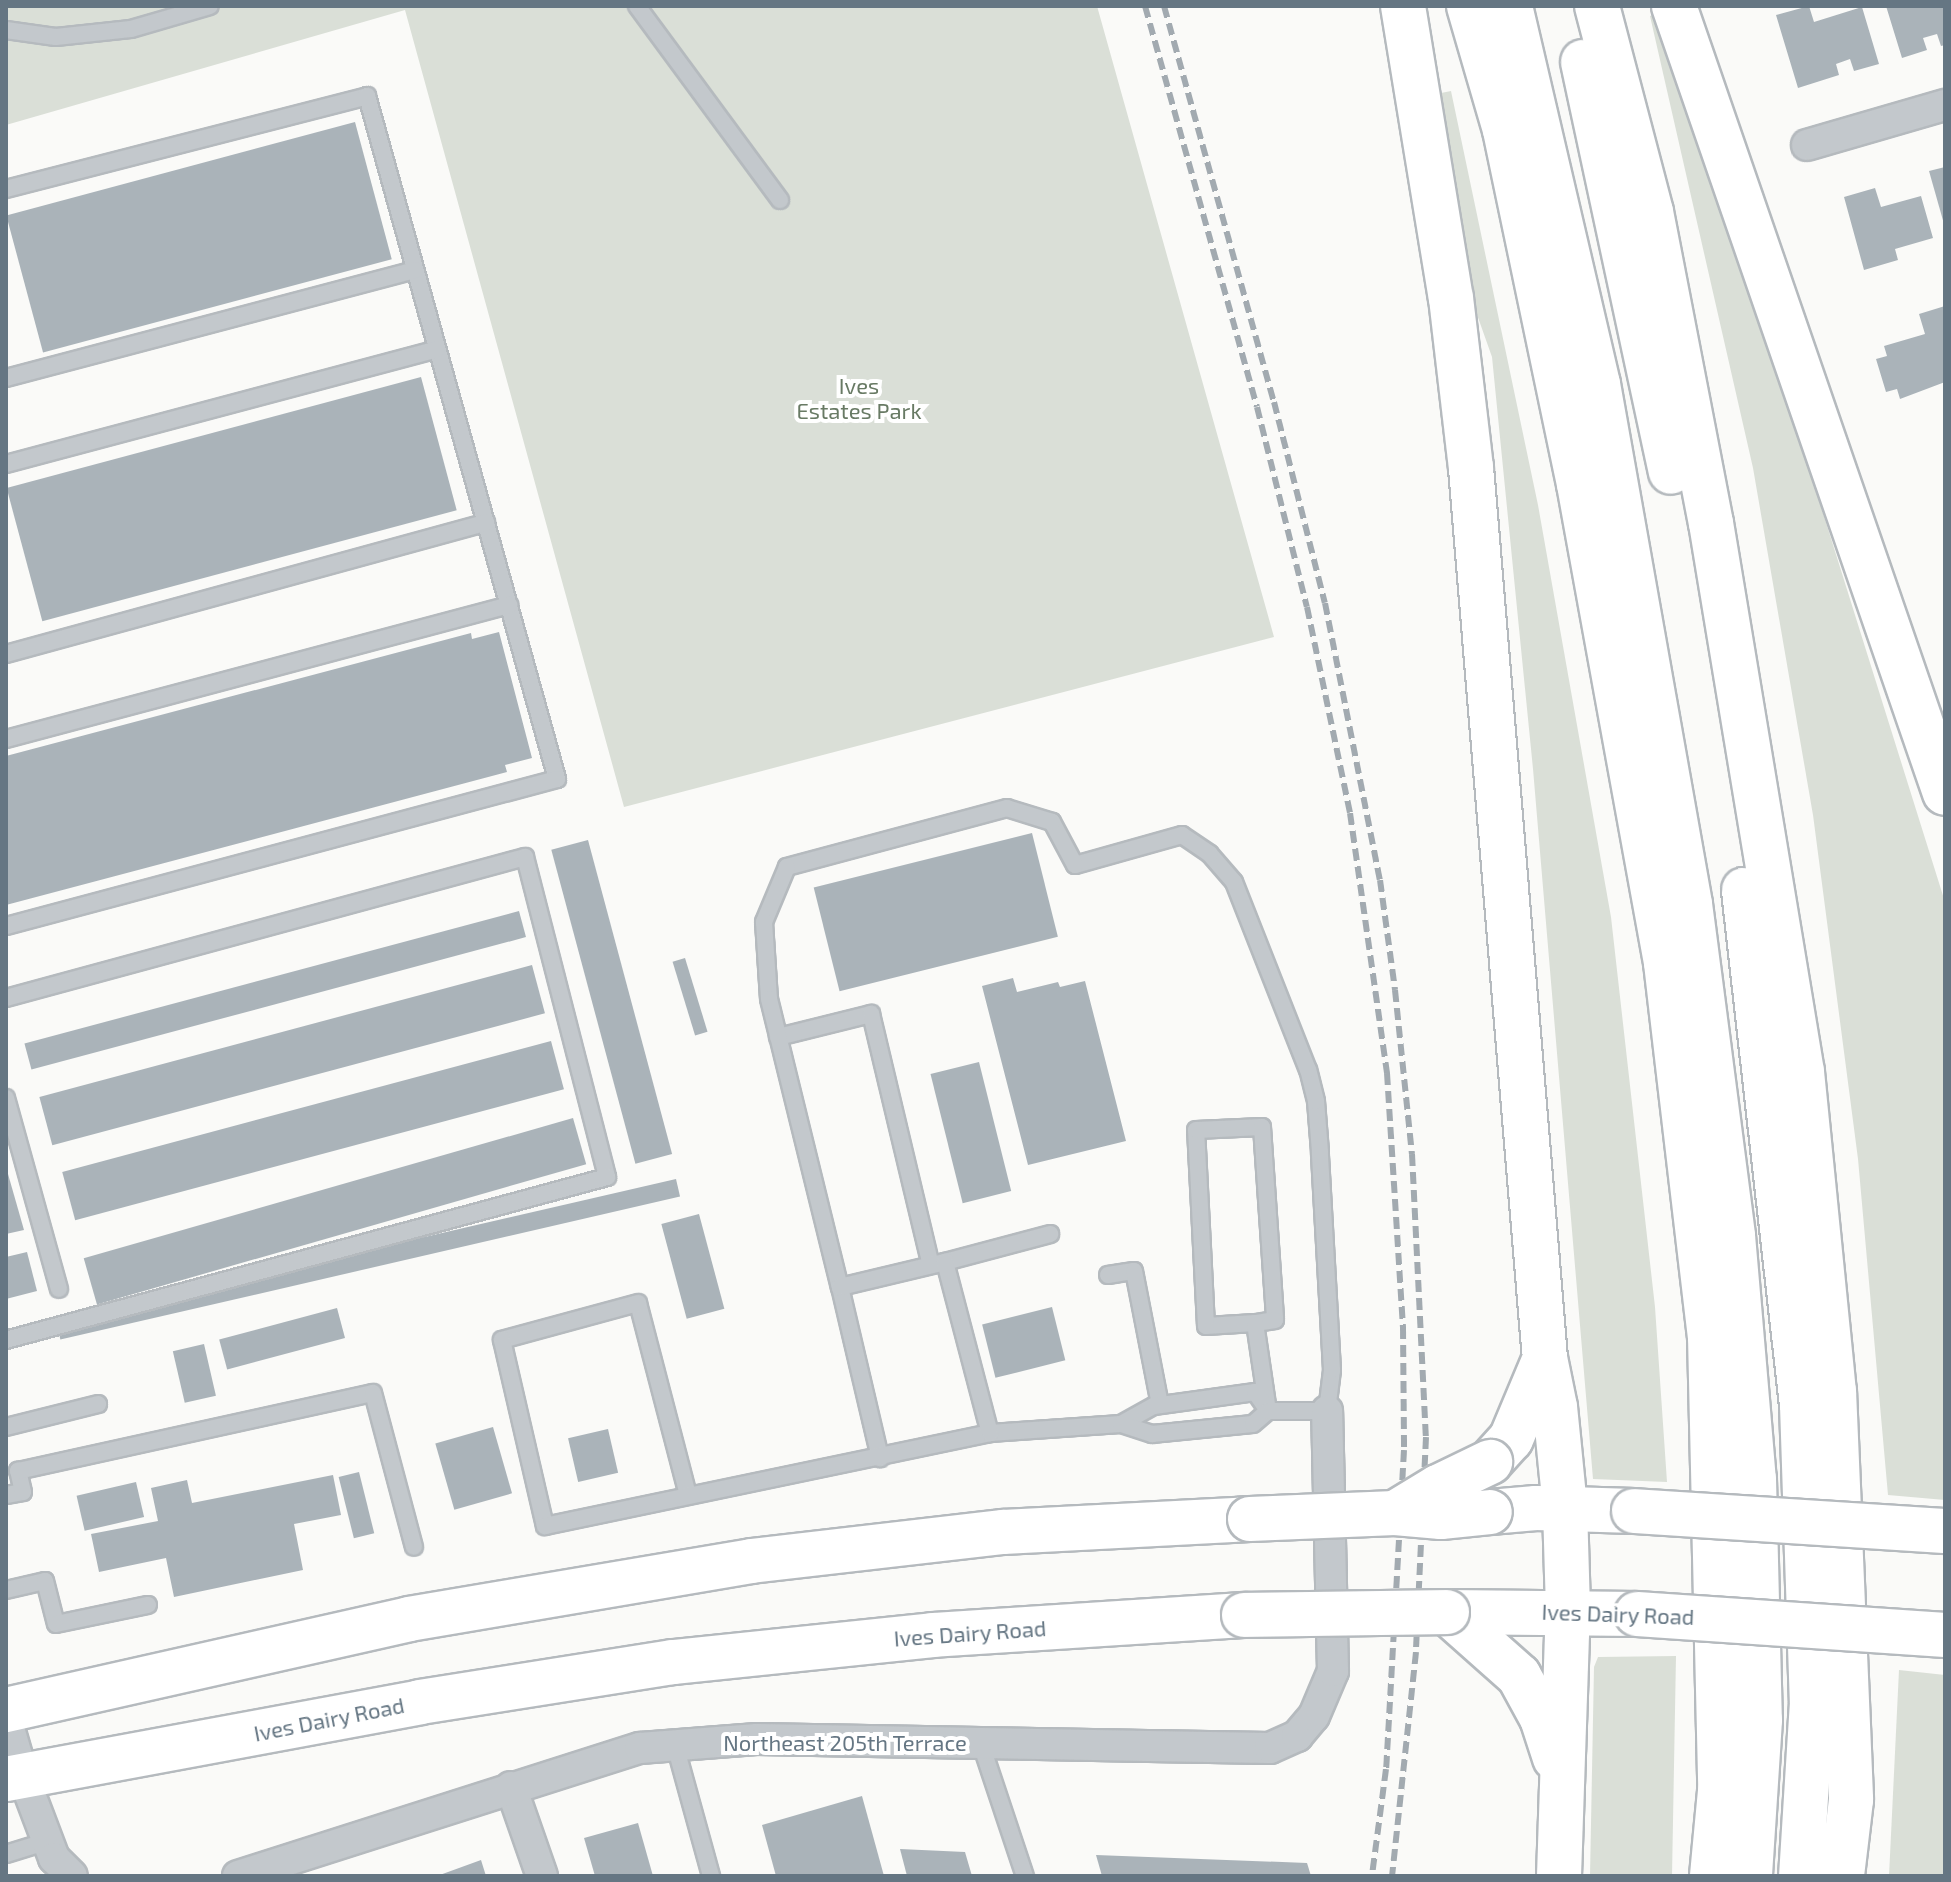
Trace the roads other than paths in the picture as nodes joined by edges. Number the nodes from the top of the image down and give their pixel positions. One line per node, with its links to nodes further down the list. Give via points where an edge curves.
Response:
1 (210, 6): 9 (lane)
2 (637, 6): 14 (lane)
3 (1403, 6): 35 (main road, via 1444,251 1471,468)
4 (1469, 6): 70 (main road, via 1505,130 1579,484 1666,963 1710,1336 1720,1791)
5 (1510, 6): 71 (main road, via 1598,384 1697,952 1733,1236 1754,1479 1760,1720)
6 (1571, 6): 72 (main road, via 1679,509 1739,851 1802,1405 1812,1702)
7 (1597, 6): 73 (main road, via 1651,212 1711,523 1802,1072 1834,1391 1851,1800)
8 (1674, 6): 23 (main road)
9 (164, 13): 10 (lane, via 131,29 56,37)
10 (6, 30)
11 (1945, 105): 12 (street)
12 (1807, 145)
13 (6, 189): 15 (lane, via 367,96)
14 (780, 200)
15 (415, 270): 16 (lane); 17 (lane)
16 (437, 349): 18 (lane); 19 (lane)
17 (6, 378)
18 (6, 464)
19 (486, 523): 20 (lane); 21 (lane)
20 (509, 605): 22 (lane); 24 (lane, via 557,779)
21 (6, 654)
22 (6, 739)
23 (1945, 793)
24 (6, 926)
25 (6, 998): 34 (lane, via 525,857 607,1177)
26 (778, 1037): 29 (lane, via 871,1014); 31 (lane); 39 (lane, via 769,999 764,922 787,867 1007,808 1052,822 1075,865 1182,835 1210,854 1234,882 1316,1101 1332,1370)
27 (6, 1098): 32 (lane)
28 (1050, 1234): 29 (lane)
29 (938, 1264): 31 (lane); 42 (lane)
30 (1108, 1275): 37 (lane, via 1134,1271)
31 (840, 1287): 43 (lane)
32 (59, 1289)
33 (1255, 1323): 33 (lane, via 1275,1320 1262,1127 1196,1130 1206,1326); 38 (lane)
34 (6, 1340)
35 (1545, 1358): 46 (main road); 47 (main road, bridge, via 1511,1439 1490,1462)
36 (98, 1404): 41 (lane)
37 (1160, 1405): 38 (lane, via 1255,1392); 40 (lane)
38 (1268, 1411): 39 (lane); 40 (lane, via 1253,1424 1152,1434)
39 (1327, 1411): 57 (street, Northeast 205th Terrace, via 1333,1671 1325,1697 1297,1736 1270,1748)
40 (1121, 1424): 42 (lane)
41 (6, 1427)
42 (990, 1433): 43 (lane)
43 (880, 1458): 45 (lane)
44 (6, 1495): 49 (lane, via 23,1492 18,1471 373,1393)
45 (688, 1495): 45 (lane, via 545,1526 502,1340 638,1303)
46 (1565, 1508): 47 (main road, bridge, via 1441,1517); 48 (main road, bridge); 53 (main road)
47 (1395, 1513): 55 (main road, bridge, via 1003,1532 751,1561 409,1619)
48 (1945, 1531)
49 (414, 1547)
50 (6, 1590): 51 (lane, via 45,1581 56,1624)
51 (148, 1605)
52 (1466, 1611): 53 (main road, Ives Dairy Road); 59 (main road, via 1503,1663 1519,1676 1542,1718); 60 (main road, Ives Dairy Road, bridge, via 1244,1615 913,1637 673,1662 420,1702)
53 (1568, 1611): 54 (main road, Ives Dairy Road, bridge); 59 (main road)
54 (1945, 1635)
55 (6, 1710)
56 (6, 1718): 60 (street)
57 (981, 1744): 58 (street, Northeast 205th Terrace, via 757,1739); 68 (lane)
58 (675, 1745): 61 (street, Northeast 205th Terrace, via 640,1748); 67 (lane)
59 (1561, 1777): 69 (main road)
60 (14, 1778): 62 (street)
61 (511, 1787): 65 (street, Northeast 205th Terrace); 66 (street)
62 (48, 1841): 63 (lane); 64 (street, via 54,1858)
63 (6, 1854)
64 (72, 1876)
65 (238, 1876)
66 (542, 1876)
67 (711, 1876)
68 (1025, 1876)
69 (1559, 1876)
70 (1712, 1876)
71 (1750, 1876)
72 (1801, 1876)
73 (1842, 1876)

